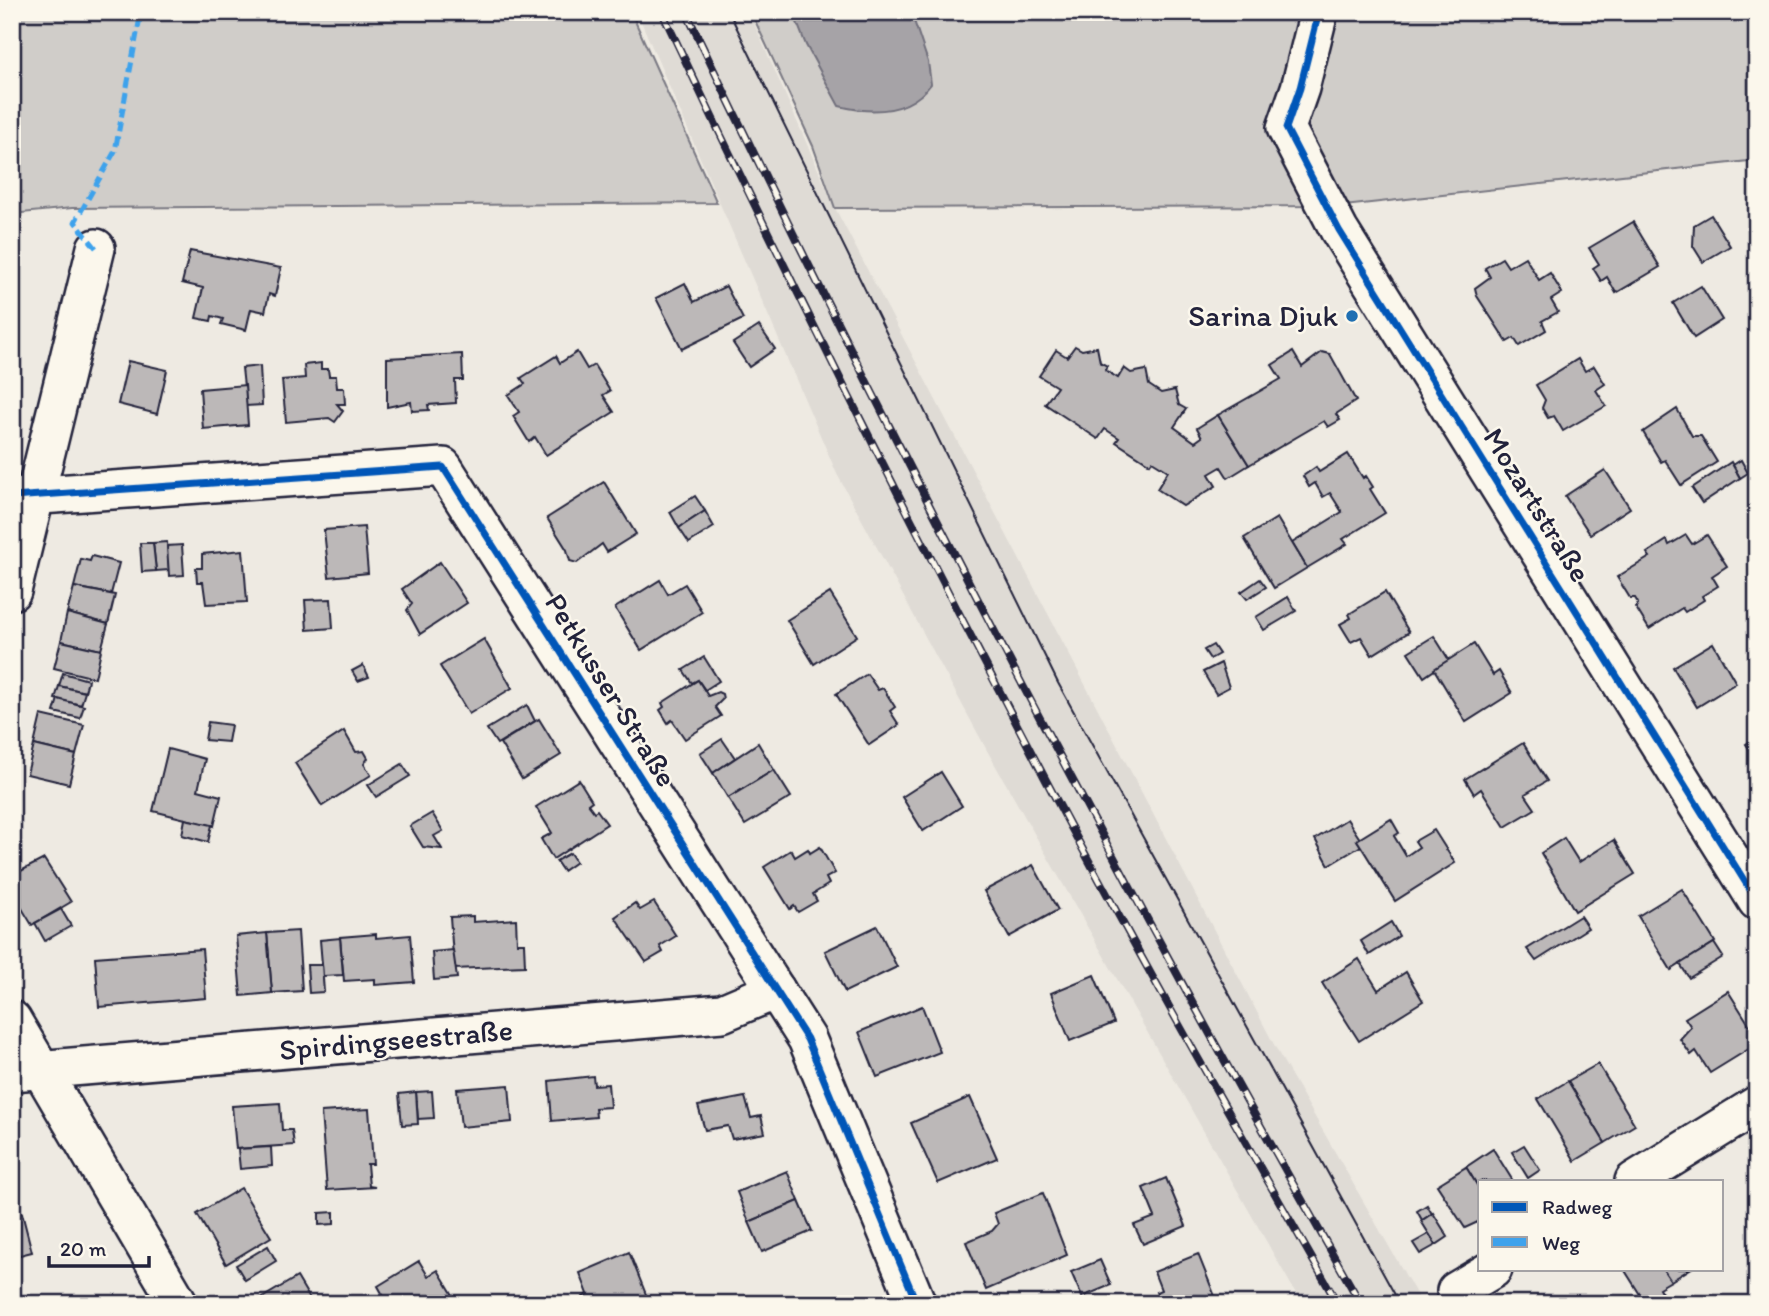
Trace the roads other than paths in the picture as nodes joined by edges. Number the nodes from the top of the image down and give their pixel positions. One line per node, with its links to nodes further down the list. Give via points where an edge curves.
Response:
1 (1319, 12): 5 (street, Mozartstraße, via 1286,128 1339,230)
2 (96, 248): 3 (street)
3 (24, 496): 4 (street); 6 (street, Petkusser Straße, via 443,467)
4 (12, 591)
5 (1757, 901)
6 (776, 990): 8 (street, Spirdingseestraße, via 722,1013); 14 (street, Petkusser Straße, via 807,1040)
7 (12, 1020): 8 (street)
8 (27, 1071): 13 (street)
9 (1757, 1105): 10 (street)
10 (1636, 1180)
11 (1491, 1270): 12 (street)
12 (1456, 1291)
13 (179, 1304)
14 (917, 1304)

